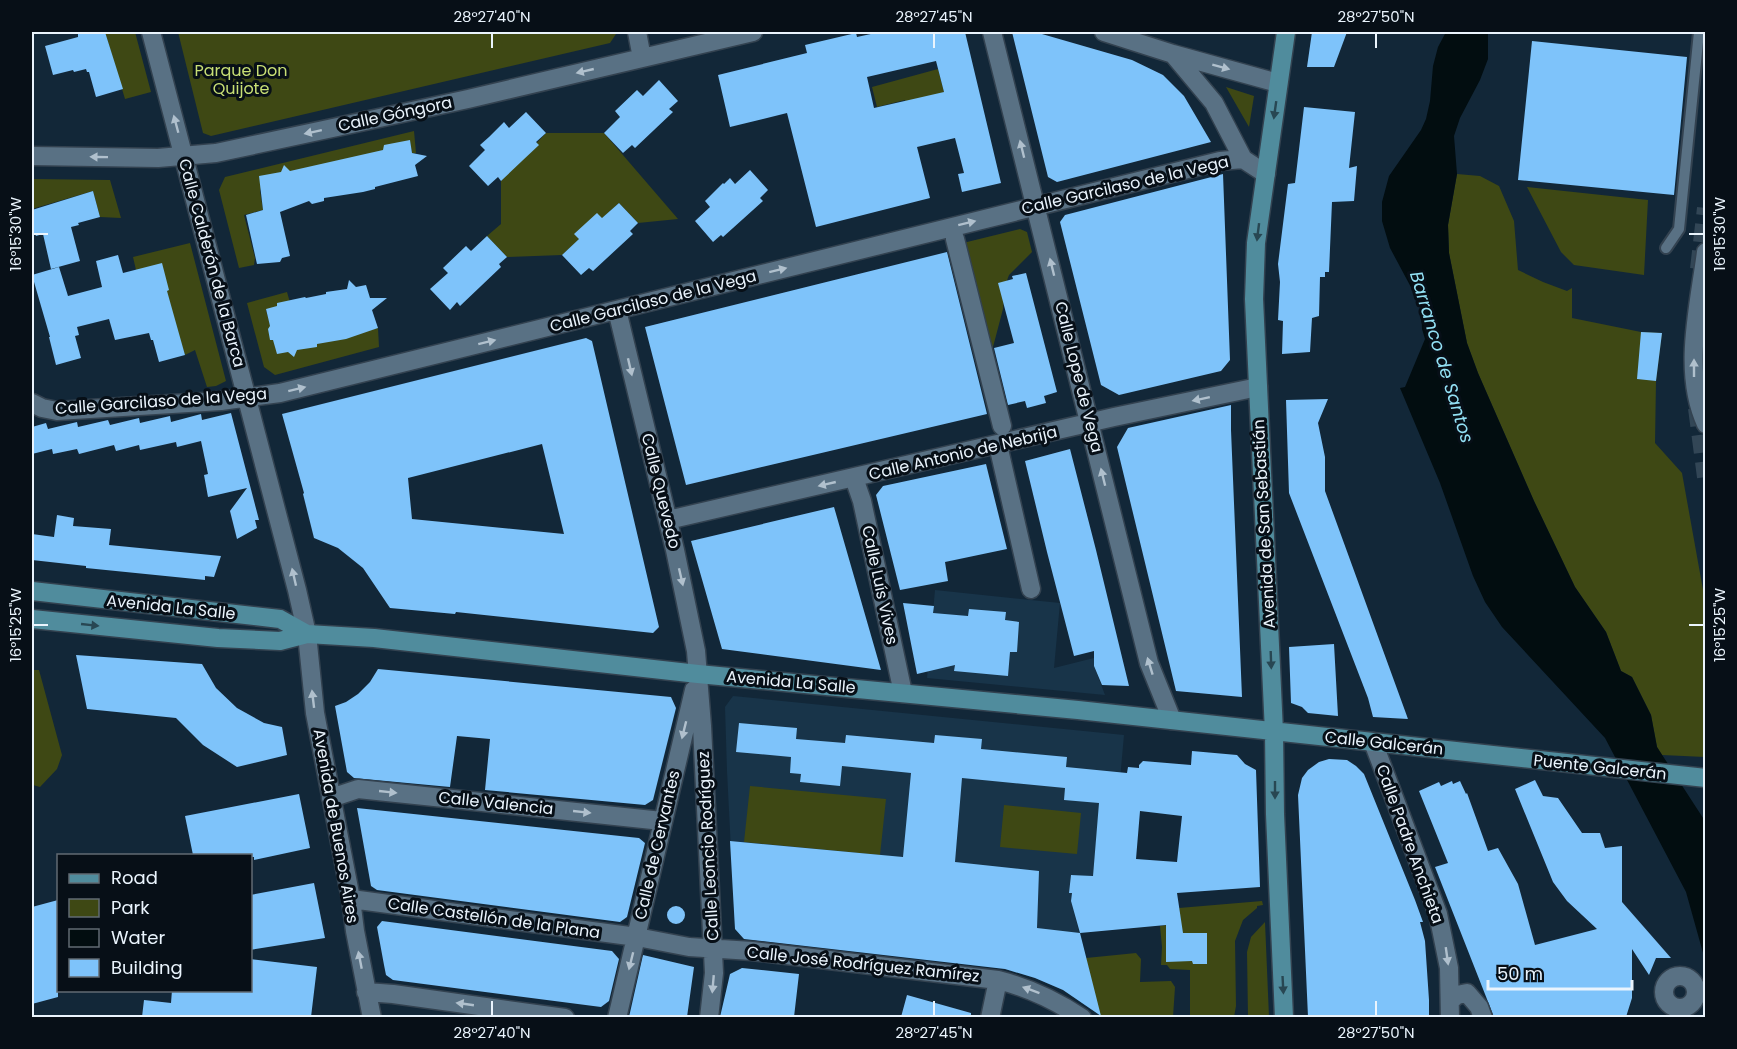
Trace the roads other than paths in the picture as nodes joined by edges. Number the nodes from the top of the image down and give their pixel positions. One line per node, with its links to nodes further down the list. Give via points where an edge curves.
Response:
1 (151, 32): 12 (street, Calle Calderón de la Barca, one-way to 1)
2 (637, 32): 9 (street)
3 (753, 32): 9 (street, Calle Góngora)
4 (992, 32): 15 (street, Calle Lope de Vega, one-way to 4)
5 (1104, 32): 8 (street)
6 (1286, 32): 10 (main road, Avenida de San Sebastián)
7 (1699, 32): 17 (lane, via 1679,229)
8 (1173, 54): 10 (street, one-way to 10); 13 (street, via 1214,103)
9 (642, 57): 12 (street, Calle Góngora, one-way to 12, via 468,99)
10 (1278, 82): 14 (main road, Avenida de San Sebastián, one-way to 14)
11 (32, 156): 12 (street, Calle Góngora, one-way to 11)
12 (184, 157): 21 (street, Calle Calderón de la Barca)
13 (1243, 159): 14 (street, Calle Garcilaso de la Vega); 15 (street, Calle Garcilaso de la Vega, via 1220,161)
14 (1266, 174): 20 (main road, Avenida de San Sebastián, one-way to 20, via 1255,263)
15 (1037, 206): 19 (street, Calle Garcilaso de la Vega, one-way to 15); 23 (street, Calle Lope de Vega, one-way to 15)
16 (955, 239): 25 (street)
17 (1666, 248)
18 (1706, 252): 24 (street, one-way to 18, via 1697,402 1693,367)
19 (616, 310): 21 (street, Calle Garcilaso de la Vega, one-way to 19); 28 (street, Calle Quevedo, one-way to 28)
20 (1258, 387): 23 (street, Calle Antonio de Nebrija, one-way to 23); 37 (main road, Avenida de San Sebastián, one-way to 37)
21 (248, 398): 22 (street, Calle Garcilaso de la Vega, via 57,411); 33 (street, Calle Calderón de la Barca, one-way to 21)
22 (32, 403)
23 (1090, 423): 26 (street, Calle Antonio de Nebrija); 36 (street, Calle Lope de Vega, one-way to 23, via 1149,663)
24 (1706, 424)
25 (1002, 426)
26 (998, 445): 27 (street, Calle Antonio de Nebrija); 29 (street)
27 (854, 478): 28 (street, Calle Antonio de Nebrija, one-way to 28); 35 (street, Calle Luís Vives)
28 (668, 520): 34 (street, Calle Quevedo, one-way to 34, via 692,625)
29 (1032, 589)
30 (32, 591): 33 (main road, Avenida La Salle, via 280,619)
31 (32, 603): 33 (main road)
32 (32, 619): 33 (main road, Avenida La Salle, one-way to 33, via 218,638 280,641)
33 (307, 634): 34 (main road, Avenida La Salle); 41 (street, Avenida de Buenos Aires, one-way to 33, via 315,713)
34 (698, 674): 35 (main road, Avenida La Salle); 42 (street, Calle de Cervantes, one-way to 42); 45 (street, Calle Leoncio Rodríguez)
35 (903, 693): 36 (main road, Avenida La Salle)
36 (1172, 720): 37 (main road, Avenida La Salle)
37 (1274, 732): 38 (main road, Calle Galcerán); 56 (main road, Avenida de San Sebastián, one-way to 56)
38 (1373, 742): 39 (main road, Calle Galcerán); 49 (street, Calle Padre Anchieta, one-way to 49, via 1438,914 1446,951)
39 (1494, 755): 40 (main road, Puente Galcerán)
40 (1706, 778)
41 (332, 798): 42 (street, Calle Valencia, one-way to 42, via 358,789); 43 (street, Avenida de Buenos Aires)
42 (662, 821): 44 (street, Calle de Cervantes)
43 (351, 899): 44 (street, Calle Castellón de la Plana); 47 (street, Avenida de Buenos Aires, one-way to 43)
44 (637, 937): 45 (street, Calle José Rodríguez Ramírez); 52 (street, Calle de Cervantes, one-way to 52)
45 (712, 950): 46 (street, Calle José Rodríguez Ramírez); 53 (street, Calle Leoncio Rodríguez, one-way to 53)
46 (998, 980): 54 (street); 55 (street, Calle José Rodríguez Ramírez, one-way to 46, via 1036,991)
47 (366, 992): 50 (street, Avenida de Buenos Aires); 51 (street, one-way to 47)
48 (1693, 1001): 58 (street)
49 (1450, 1009): 57 (street, via 1457,995 1467,993)
50 (372, 1017)
51 (565, 1017)
52 (617, 1017)
53 (709, 1017)
54 (990, 1017)
55 (1082, 1017)
56 (1284, 1017)
57 (1483, 1017)
58 (1703, 1017)

